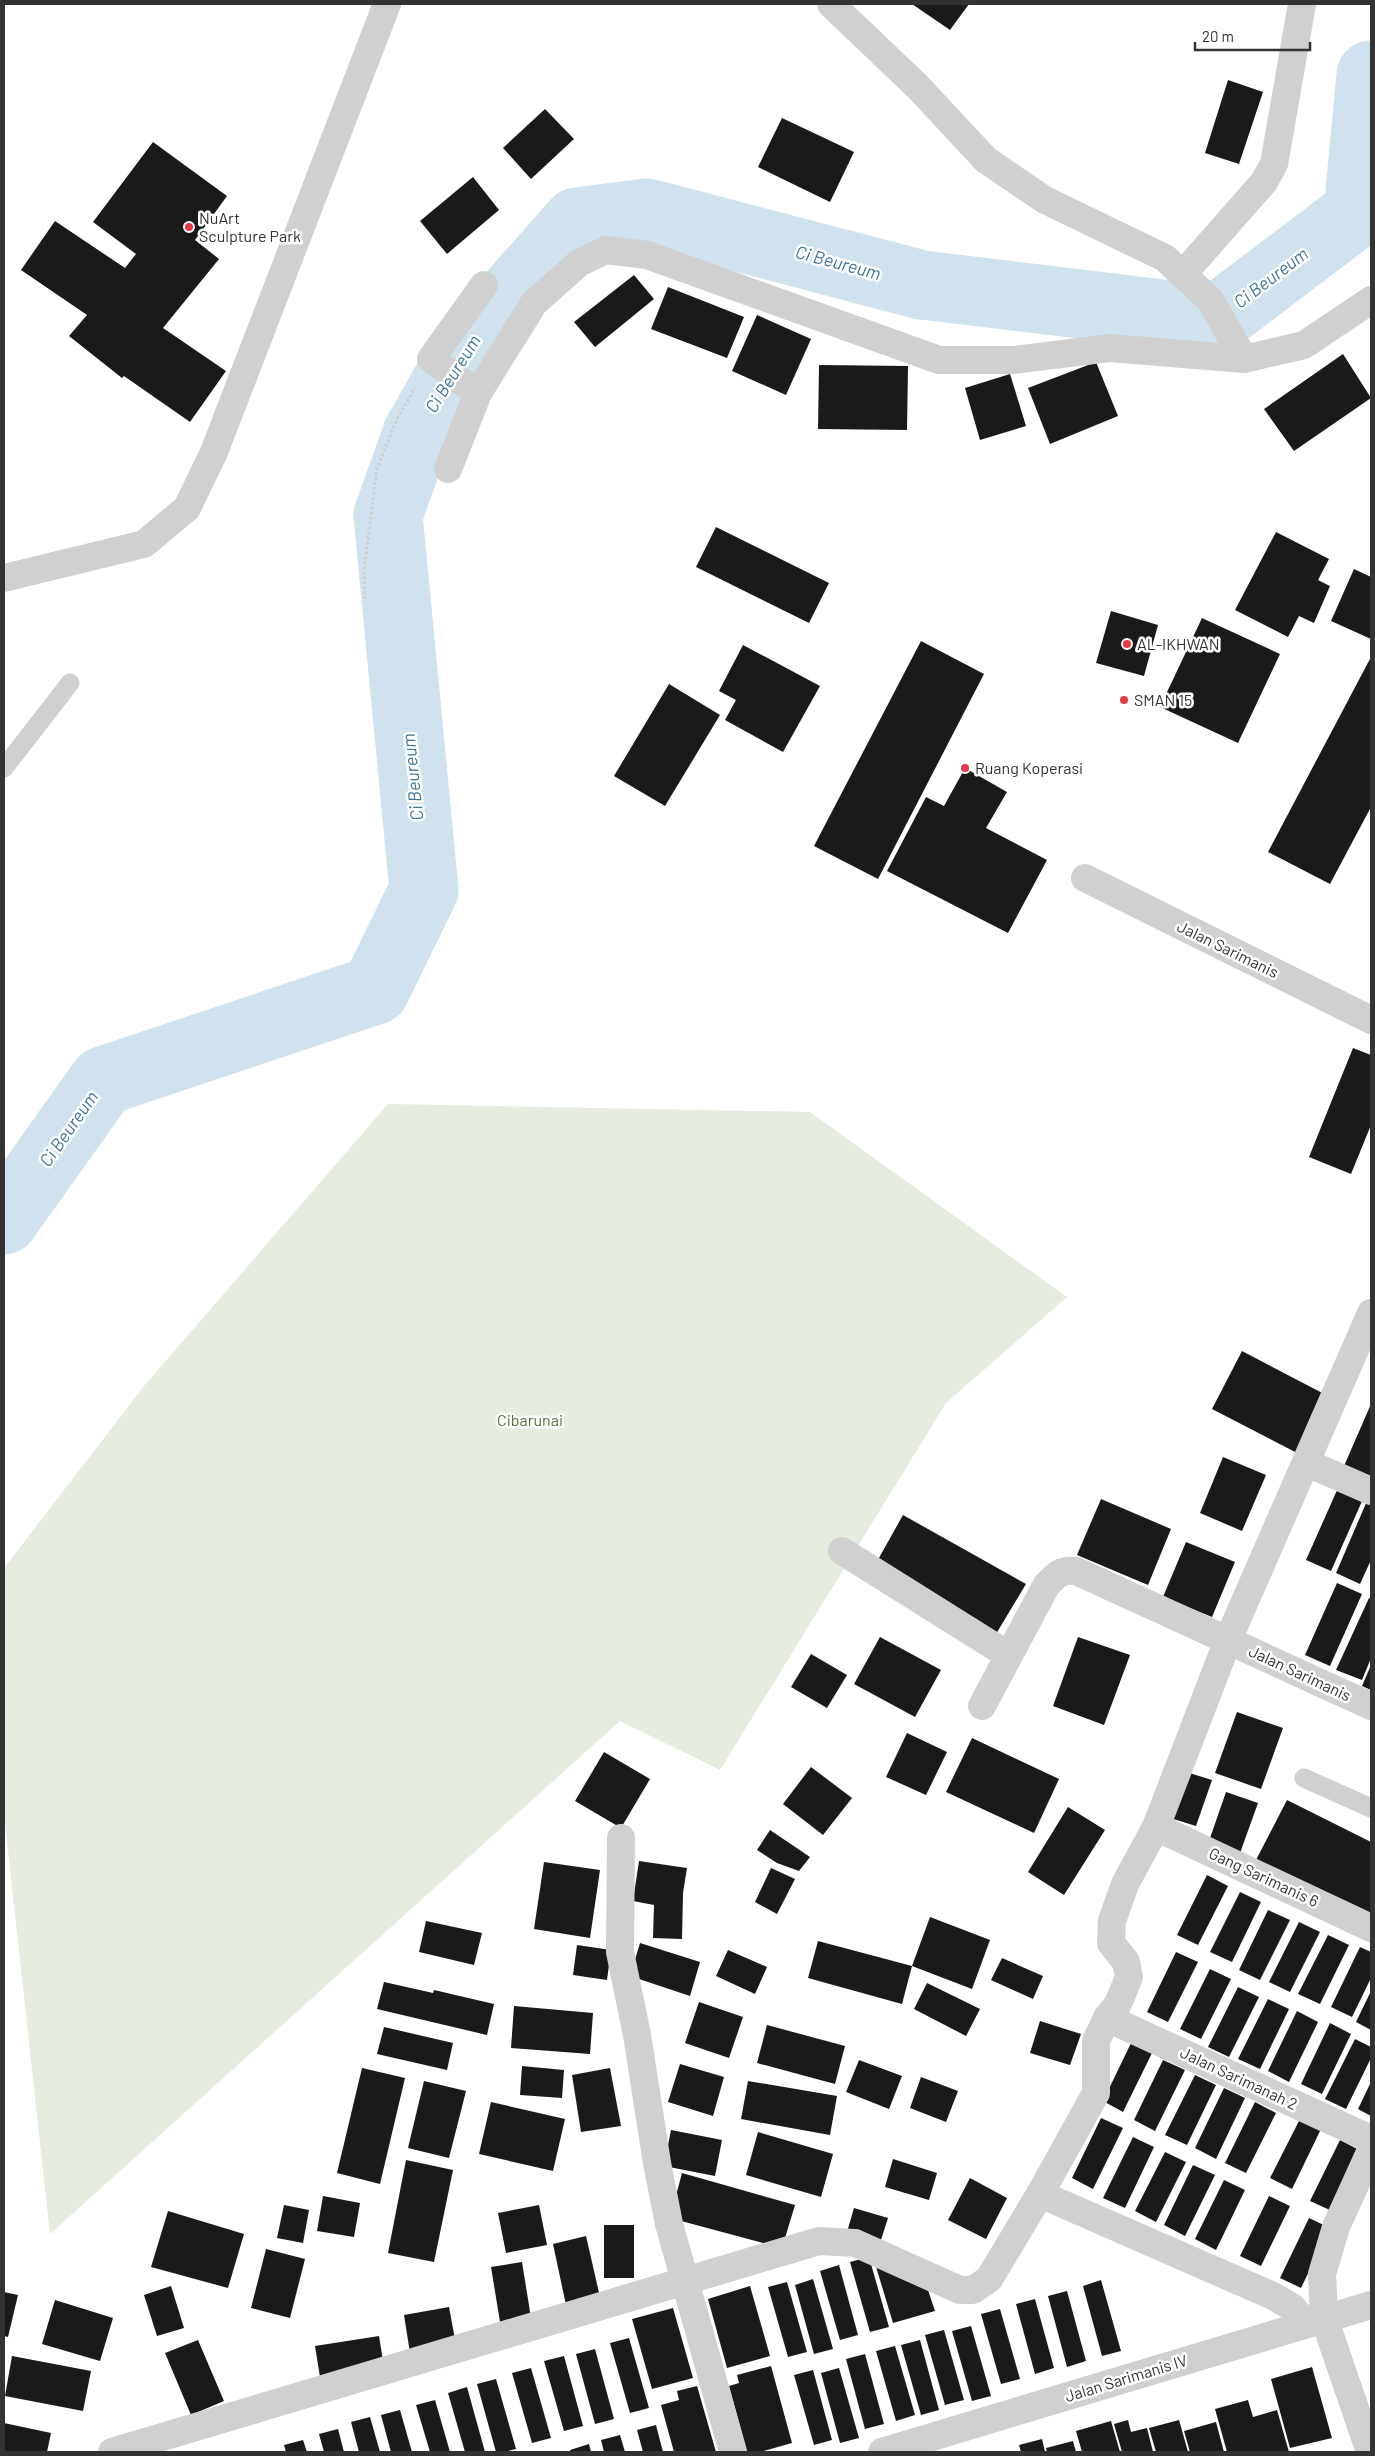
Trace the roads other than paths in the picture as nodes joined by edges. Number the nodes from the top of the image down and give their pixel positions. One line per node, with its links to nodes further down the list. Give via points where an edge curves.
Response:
1 (387, 4): 10 (street, via 214,452 187,508 144,544)
2 (831, 4): 4 (street, via 918,87 986,160 1045,200 1165,258)
3 (1302, 4): 4 (street, via 1274,164 1251,198)
4 (1182, 274): 7 (street, via 1210,300)
5 (484, 285): 8 (street)
6 (1371, 300): 7 (street, via 1304,345)
7 (1244, 359): 8 (street, via 1110,348 1014,360 939,360 647,255 606,250 579,262)
8 (454, 375): 9 (street)
9 (448, 469)
10 (4, 578)
11 (70, 683): 12 (lane)
12 (4, 768)
13 (1085, 878): 14 (street, Jalan Sarimanis)
14 (1371, 1020)
15 (1371, 1313): 16 (street)
16 (1307, 1462): 17 (street); 19 (street)
17 (1371, 1491)
18 (842, 1551): 20 (street)
19 (1228, 1640): 20 (street, Jalan Sarimanis, via 1076,1570 1067,1570 1058,1573 1046,1586); 22 (street, Jalan Sarimanis); 25 (street)
20 (1008, 1655): 21 (street)
21 (982, 1706)
22 (1371, 1706)
23 (1304, 1778): 24 (lane)
24 (1371, 1808)
25 (1156, 1826): 27 (street, Gang Sarimanis 6); 28 (street, via 1125,1884 1112,1920 1111,1943 1126,1962 1129,1977 1118,2004)
26 (621, 1838): 32 (street, via 620,1952 669,2224)
27 (1371, 1928)
28 (1107, 2018): 29 (street, Jalan Sarimanah 2); 31 (street, via 1096,2041 1096,2093)
29 (1371, 2139)
30 (1371, 2150): 34 (street, via 1336,2227 1322,2274)
31 (1040, 2194): 32 (street, via 989,2280 973,2290 960,2290 855,2243 830,2240); 34 (street, via 1273,2296)
32 (687, 2281): 35 (street); 36 (street)
33 (1371, 2304): 34 (street, Jalan Sarimanis IV)
34 (1315, 2320): 37 (street, Jalan Sarimanis IV); 38 (street)
35 (112, 2452)
36 (733, 2452)
37 (882, 2452)
38 (1370, 2452)

